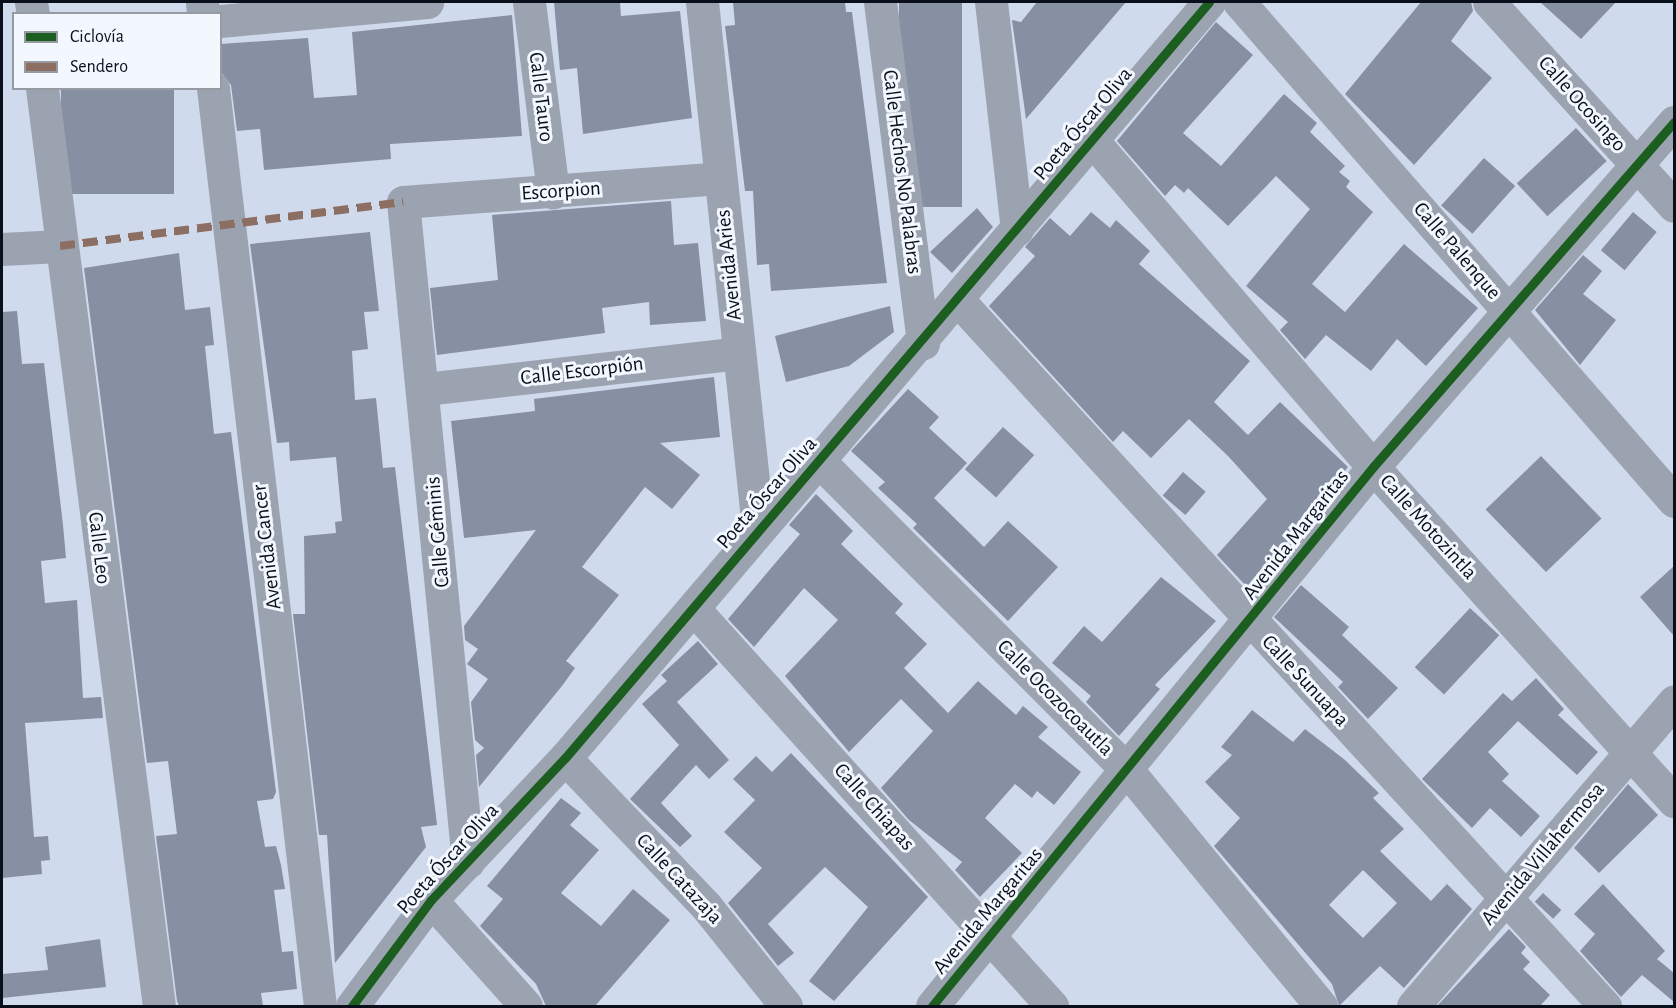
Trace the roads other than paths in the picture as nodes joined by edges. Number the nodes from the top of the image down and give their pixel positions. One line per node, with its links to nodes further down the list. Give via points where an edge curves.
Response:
1 (427, 2): 9 (street)
2 (528, 2): 17 (street, Calle Tauro)
3 (702, 2): 16 (street, Avenida Aries)
4 (880, 2): 25 (street, Calle Hechos No Palabras)
5 (991, 2): 20 (street)
6 (1209, 2): 14 (street, Poeta Óscar Oliva)
7 (1239, 2): 24 (street, Calle Palenque)
8 (1489, 2): 15 (street, Calle Ocosingo)
9 (369, 5): 10 (street)
10 (222, 21)
11 (42, 90): 21 (street, Calle Leo)
12 (213, 90): 44 (street, Avenida Cancer)
13 (1674, 122): 15 (street, Avenida Margaritas)
14 (1092, 140): 20 (street, Poeta Óscar Oliva); 29 (street, Calle Motozintla)
15 (1637, 165): 19 (street, Calle Ocosingo); 24 (street, Avenida Margaritas)
16 (720, 178): 17 (street, Escorpion); 26 (street, Avenida Aries)
17 (553, 192): 18 (street, Escorpion)
18 (403, 202): 27 (street, Calle Géminis)
19 (1674, 206)
20 (1017, 230): 23 (street, Poeta Óscar Oliva)
21 (60, 246): 22 (street); 43 (street, Calle Leo)
22 (2, 249)
23 (958, 300): 25 (street, Poeta Óscar Oliva); 33 (street, Calle Sunuapa)
24 (1512, 314): 29 (street, Avenida Margaritas); 30 (street, Calle Palenque)
25 (923, 343): 28 (street, Poeta Óscar Oliva)
26 (739, 353): 27 (street, Calle Escorpión); 31 (street, Avenida Aries)
27 (425, 389): 39 (street, Calle Géminis)
28 (819, 461): 31 (street, Poeta Óscar Oliva); 37 (street, Calle Ocozocoautla)
29 (1373, 466): 33 (street, Avenida Margaritas); 35 (street, Calle Motozintla)
30 (1674, 501)
31 (758, 528): 32 (street, Poeta Óscar Oliva)
32 (694, 609): 36 (street, Poeta Óscar Oliva); 42 (street, Calle Chiapas)
33 (1251, 622): 37 (street, Avenida Margaritas); 40 (street, Calle Sunuapa)
34 (1674, 702): 35 (street, Avenida Villahermosa)
35 (1630, 750): 38 (street, Calle Motozintla); 40 (street, Avenida Villahermosa)
36 (565, 758): 39 (street, Poeta Óscar Oliva); 47 (street, Calle Catazaja, via 706,906)
37 (1128, 771): 42 (street, Avenida Margaritas); 50 (street, Calle Ocozocoautla)
38 (1674, 801)
39 (468, 862): 41 (street, Poeta Óscar Oliva)
40 (1507, 898): 51 (street, Avenida Villahermosa); 52 (street, Calle Sunuapa)
41 (431, 900): 45 (street, Poeta Óscar Oliva); 46 (street)
42 (991, 935): 48 (street, Avenida Margaritas); 49 (street, Calle Chiapas)
43 (159, 1006)
44 (320, 1006)
45 (352, 1006)
46 (526, 1006)
47 (786, 1006)
48 (932, 1006)
49 (1052, 1006)
50 (1321, 1006)
51 (1413, 1006)
52 (1605, 1006)

